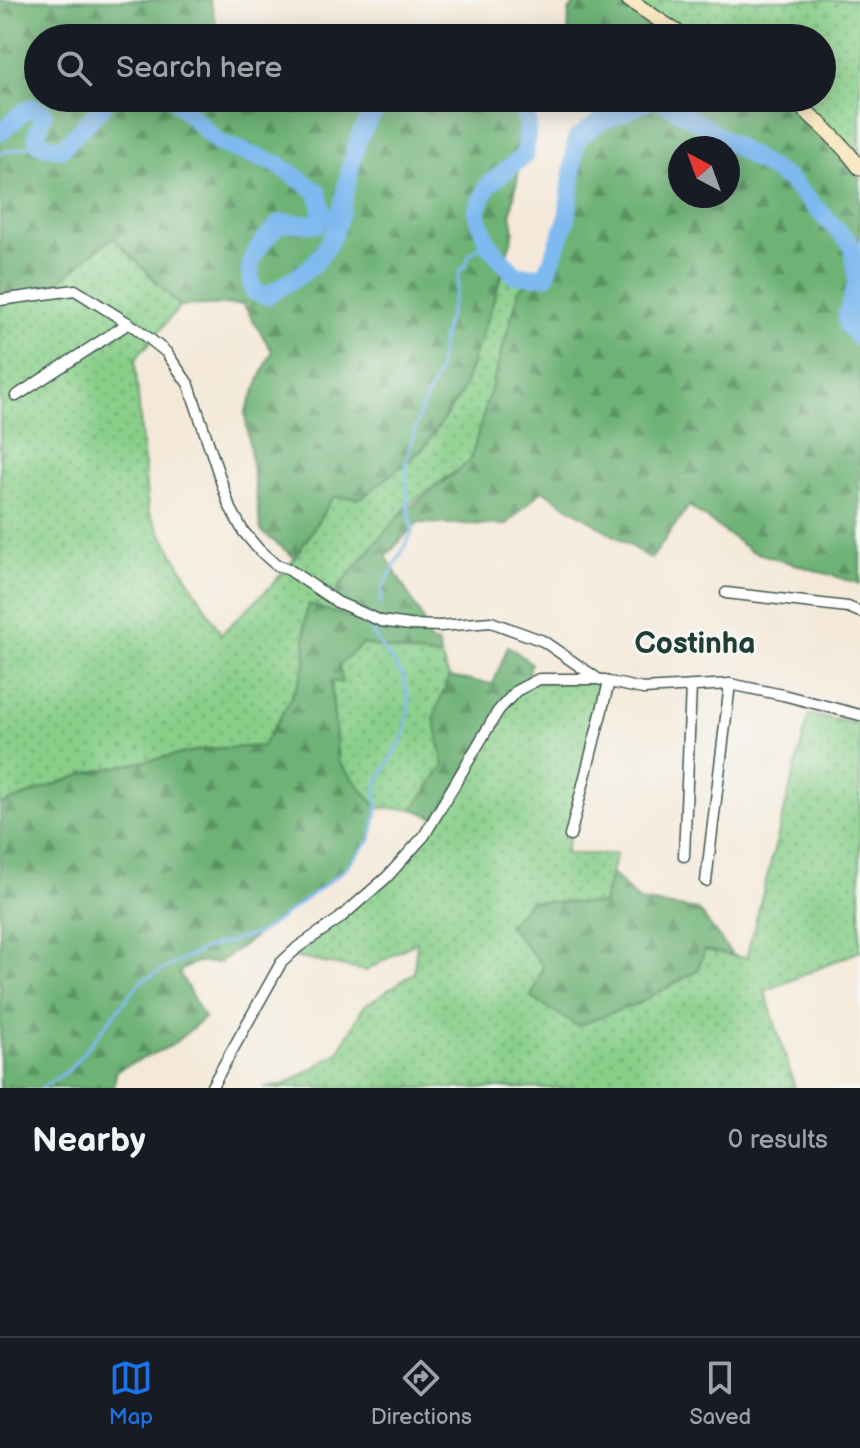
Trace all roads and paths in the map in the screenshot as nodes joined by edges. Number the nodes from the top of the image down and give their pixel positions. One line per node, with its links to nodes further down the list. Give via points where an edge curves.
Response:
1 (629, 0): 2 (main road)
2 (665, 24)
3 (808, 112): 4 (main road)
4 (860, 168)
5 (0, 300): 6 (street, via 75,290)
6 (129, 323): 7 (street); 10 (street, via 180,369 203,421 229,505 243,531 276,565 381,621 440,626 491,622 522,632)
7 (16, 396)
8 (726, 593): 9 (street)
9 (860, 612)
10 (603, 680): 12 (street, via 643,689); 14 (street); 17 (street, via 539,679 516,691 498,711 424,836 378,885 281,963)
11 (730, 684): 12 (street); 13 (street); 16 (street)
12 (691, 686): 15 (street)
13 (860, 715)
14 (570, 836)
15 (684, 856)
16 (706, 881)
17 (211, 1088)

